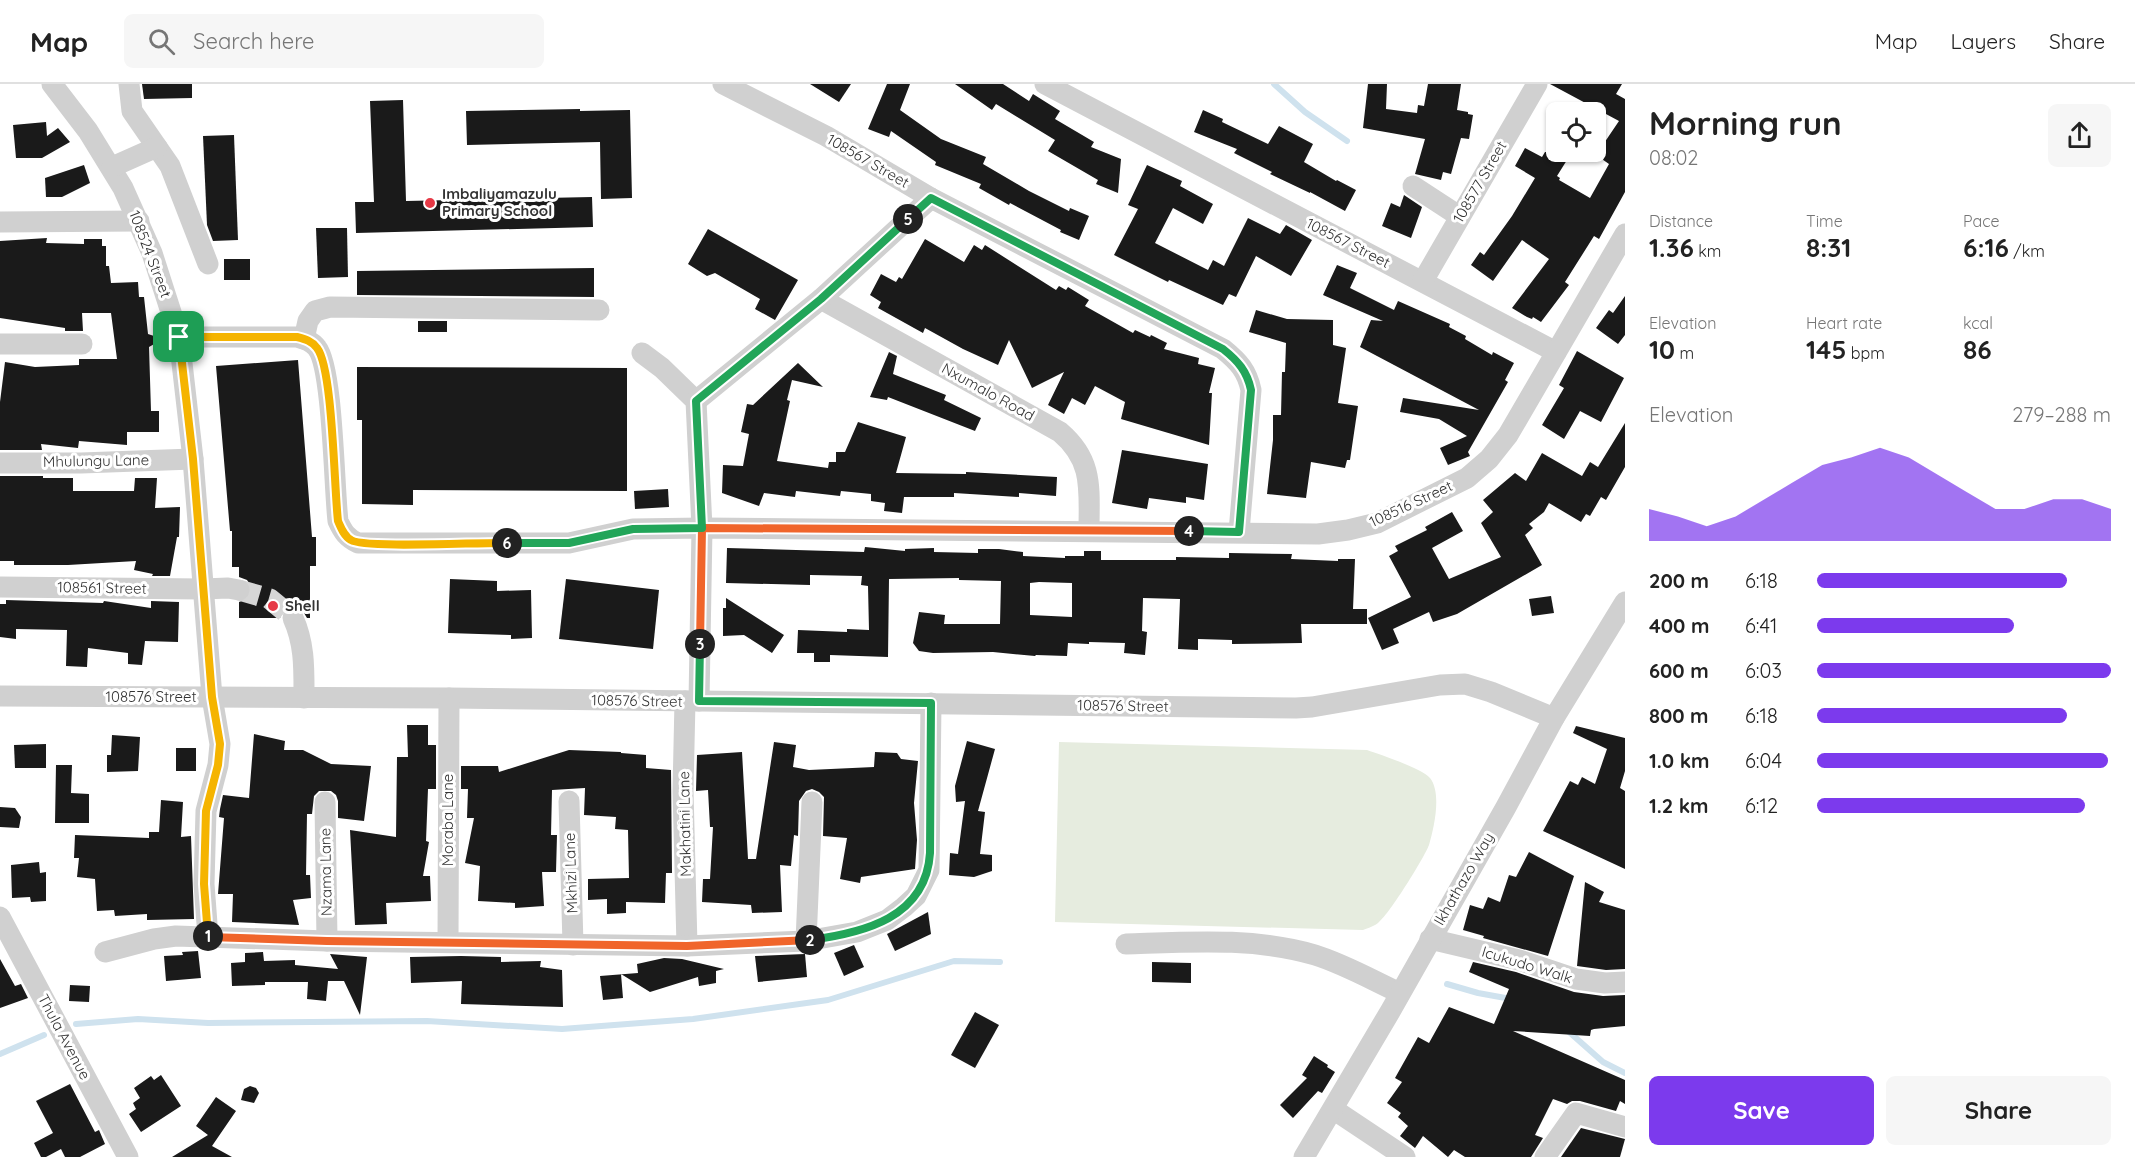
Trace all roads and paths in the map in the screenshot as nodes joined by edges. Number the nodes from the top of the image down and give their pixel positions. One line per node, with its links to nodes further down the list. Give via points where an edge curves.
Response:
1 (52, 84): 7 (street, 108524 Street)
2 (129, 84): 6 (street, via 132,111)
3 (723, 84): 9 (street, 108567 Street, via 826,136)
4 (1045, 84): 15 (street, 108567 Street)
5 (1537, 84): 10 (street, 108577 Street)
6 (157, 147): 7 (street); 14 (street, via 170,166)
7 (112, 167): 11 (street, 108524 Street)
8 (1413, 186): 10 (street)
9 (931, 198): 16 (street); 29 (street, 108567 Street, via 1223,349 1239,362 1251,390)
10 (1459, 216): 15 (street, 108577 Street)
11 (139, 221): 12 (street); 18 (street, 108524 Street)
12 (0, 222)
13 (1625, 234): 22 (street, 108516 Street)
14 (208, 264)
15 (1423, 281): 22 (street, 108567 Street)
16 (821, 299): 24 (street); 28 (street, Nxumalo Road, via 1074,443 1087,471)
17 (599, 310): 19 (street, via 330,307 315,311)
18 (179, 337): 19 (street); 25 (street, 108524 Street)
19 (304, 339): 27 (street, 108516 Street, via 317,348 327,384 338,521 343,532 358,543 569,543 633,529)
20 (0, 344): 21 (street)
21 (82, 344)
22 (1556, 352): 29 (street, 108516 Street, via 1508,435 1467,478 1377,523 1348,530 1318,534)
23 (642, 353): 24 (street)
24 (696, 401): 27 (street, Makhatini Lane)
25 (193, 459): 26 (street, Mhulungu Lane); 31 (street, 108524 Street)
26 (0, 463)
27 (702, 528): 28 (street, 108516 Street); 39 (street, Makhatini Lane)
28 (1089, 531): 29 (street, 108516 Street)
29 (1239, 532)
30 (0, 587): 31 (street, 108561 Street)
31 (203, 589): 32 (street, 108561 Street); 36 (street, 108524 Street)
32 (239, 590)
33 (1625, 602): 41 (street, Ikhathazo Way)
34 (293, 618): 37 (street, via 303,654)
35 (0, 696): 36 (street, 108576 Street)
36 (212, 697): 37 (street, 108576 Street); 46 (street, 108524 Street, via 220,744 206,811 204,884)
37 (304, 698): 38 (street, 108576 Street)
38 (449, 698): 39 (street, 108576 Street); 50 (street, Moraba Lane)
39 (692, 701): 40 (street, 108576 Street); 53 (street, Makhatini Lane, via 683,791)
40 (931, 703): 41 (street, 108576 Street, via 1296,708 1465,684); 49 (street, via 930,853 923,883 916,896 887,920 857,932)
41 (1554, 718): 47 (street, Ikhathazo Way)
42 (569, 801): 52 (street, Mkhizi Lane)
43 (325, 802): 48 (street, Nzama Lane)
44 (812, 802): 49 (street)
45 (0, 917): 59 (street, Thula Avenue)
46 (208, 937): 48 (street); 54 (street, via 154,939)
47 (1430, 939): 55 (street, Icukudo Walk, via 1519,960 1576,980); 56 (street, Ikhathazo Way)
48 (327, 941): 50 (street)
49 (806, 941): 53 (street)
50 (448, 942): 52 (street)
51 (1126, 944): 56 (street, via 1237,943 1291,949)
52 (573, 945): 53 (street)
53 (687, 946)
54 (105, 952)
55 (1625, 982)
56 (1400, 993): 57 (street, Ikhathazo Way)
57 (1333, 1109): 60 (street, Ikhathazo Way); 61 (street)
58 (1625, 1127): 62 (street, via 1576,1113)
59 (128, 1157)
60 (1304, 1157)
61 (1406, 1157)
62 (1545, 1157)

